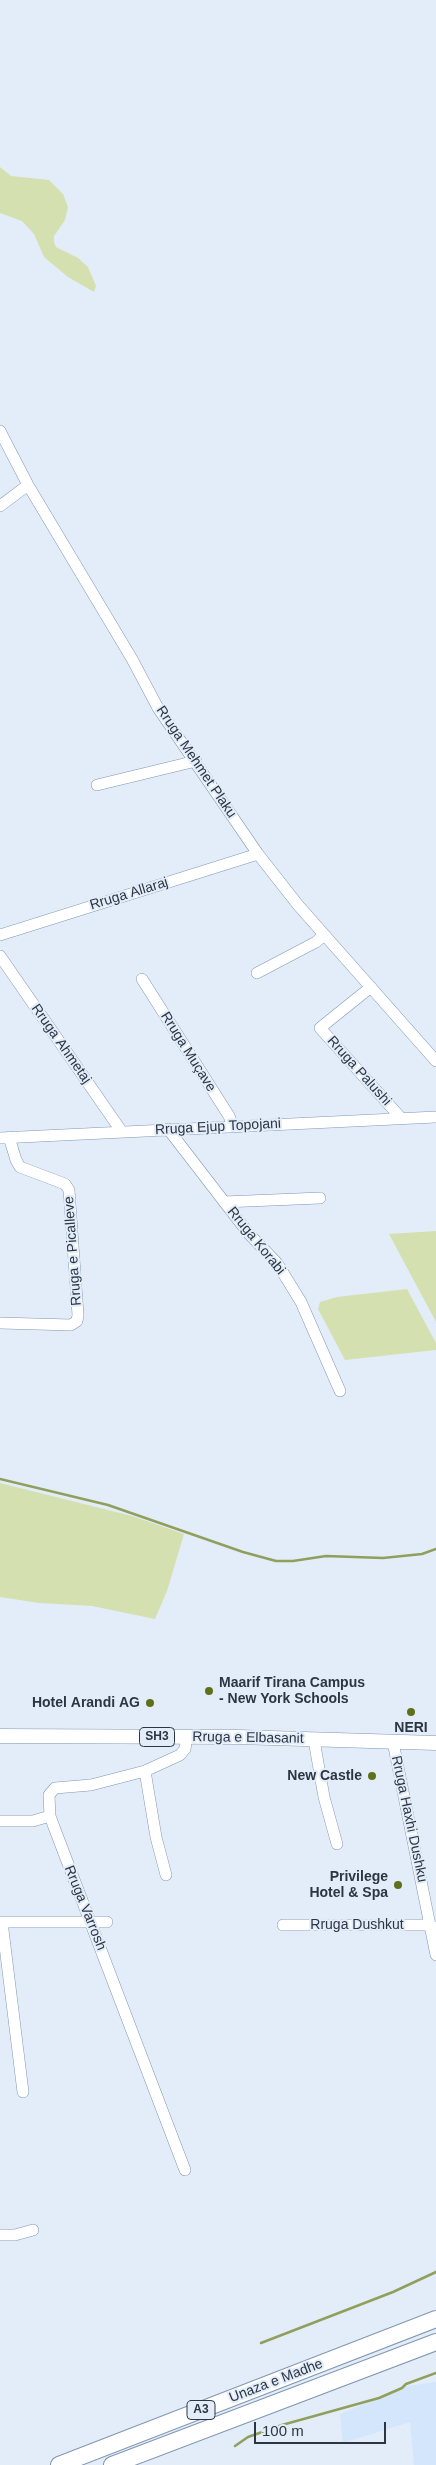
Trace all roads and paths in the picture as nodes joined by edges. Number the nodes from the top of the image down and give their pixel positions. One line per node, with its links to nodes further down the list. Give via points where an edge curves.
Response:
1 (0, 431): 2 (street, Rruga Mehmet Plaku)
2 (28, 485): 3 (street); 4 (street, Rruga Mehmet Plaku, via 158,708)
3 (0, 506)
4 (196, 761): 5 (street); 6 (street, Rruga Mehmet Plaku)
5 (97, 785)
6 (258, 854): 7 (street, Rruga Allaraj); 8 (street, Rruga Mehmet Plaku)
7 (0, 935)
8 (324, 935): 10 (street); 12 (street, Rruga Mehmet Plaku)
9 (0, 956): 18 (street, Rruga Ahmetaj)
10 (257, 973)
11 (142, 979): 16 (street, Rruga Muçave)
12 (371, 987): 13 (street, Rruga Mehmet Plaku); 15 (street, Rruga Palushi, via 320,1028)
13 (436, 1061)
14 (436, 1117): 15 (street, Rruga Ejup Topojani)
15 (401, 1118): 16 (street, Rruga Ejup Topojani)
16 (233, 1126): 17 (street, Rruga Ejup Topojani)
17 (168, 1129): 18 (street, Rruga Ejup Topojani); 21 (street, Rruga Korabi)
18 (122, 1132): 19 (street, Rruga Ejup Topojani)
19 (4, 1138): 22 (street, Rruga e Picalleve, via 20,1167 65,1184 69,1190 78,1315 77,1322 71,1325)
20 (320, 1198): 21 (street)
21 (224, 1202): 23 (street, Rruga Korabi, via 277,1263 300,1302)
22 (0, 1323)
23 (340, 1391)
24 (0, 1736): 25 (main road, Rruga e Elbasanit / SH3)
25 (187, 1737): 26 (main road, Rruga e Elbasanit / SH3); 29 (street, Rruga Varrosh, via 180,1755)
26 (314, 1740): 27 (main road, Rruga e Elbasanit / SH3); 32 (street)
27 (393, 1742): 28 (main road, Rruga e Elbasanit / SH3); 38 (street, Rruga Haxhi Dushku)
28 (436, 1743)
29 (145, 1771): 30 (street, Rruga Varrosh, via 91,1785 53,1789 49,1795); 33 (street)
30 (50, 1816): 31 (street, via 33,1821); 34 (street, Rruga Varrosh)
31 (0, 1821)
32 (336, 1844)
33 (166, 1875)
34 (91, 1921): 35 (street); 36 (street); 41 (street, Rruga Varrosh)
35 (1, 1922): 40 (street)
36 (107, 1922)
37 (283, 1925): 38 (street, Rruga Dushkut)
38 (431, 1925): 39 (street, Rruga Haxhi Dushku)
39 (436, 1955)
40 (23, 2092)
41 (185, 2170)
42 (33, 2230): 43 (street)
43 (0, 2235)
44 (436, 2309): 48 (highway, via 372,2335)
45 (436, 2319): 48 (highway, Unaza e Madhe / A3)
46 (436, 2342): 49 (highway, Unaza e Madhe / A3)
47 (436, 2352): 49 (highway, via 382,2372)
48 (343, 2354): 50 (highway, Unaza e Madhe / A3)
49 (349, 2374): 51 (highway, Unaza e Madhe / A3)
50 (60, 2465)
51 (112, 2465)

